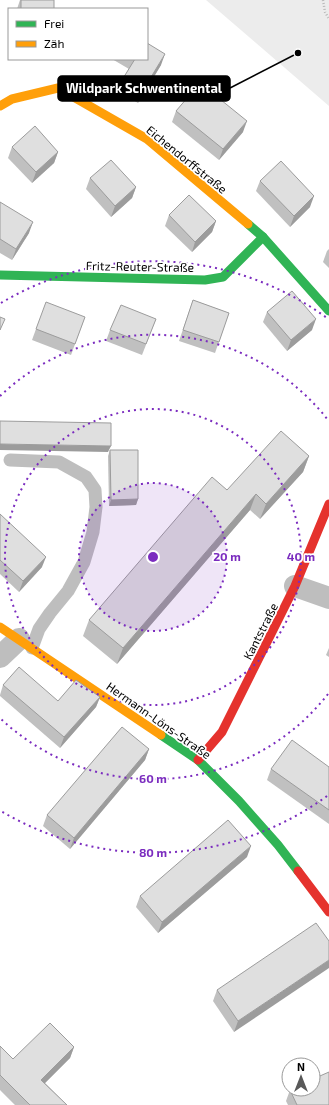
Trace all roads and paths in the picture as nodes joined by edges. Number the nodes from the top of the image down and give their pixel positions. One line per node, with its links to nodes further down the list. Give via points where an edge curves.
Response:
1 (323, 0): 2 (path)
2 (329, 20)
3 (0, 106): 4 (street, Eichendorffstraße, via 12,99 58,88 147,139)
4 (263, 237): 5 (street, Fritz-Reuter-Straße, via 223,277 205,280); 6 (street, Eichendorffstraße)
5 (0, 275)
6 (329, 311)
7 (10, 460): 12 (lane, via 60,462 86,477 95,490 93,532 84,562 68,591)
8 (329, 504): 9 (street, Kantstraße)
9 (295, 586): 10 (street); 14 (street, Kantstraße, via 222,732)
10 (329, 598)
11 (0, 627): 12 (street, Hermann-Löns-Straße)
12 (25, 643): 13 (street); 14 (street, Hermann-Löns-Straße)
13 (0, 657)
14 (198, 760): 15 (street, Hermann-Löns-Straße, via 239,801 278,846)
15 (329, 912)

